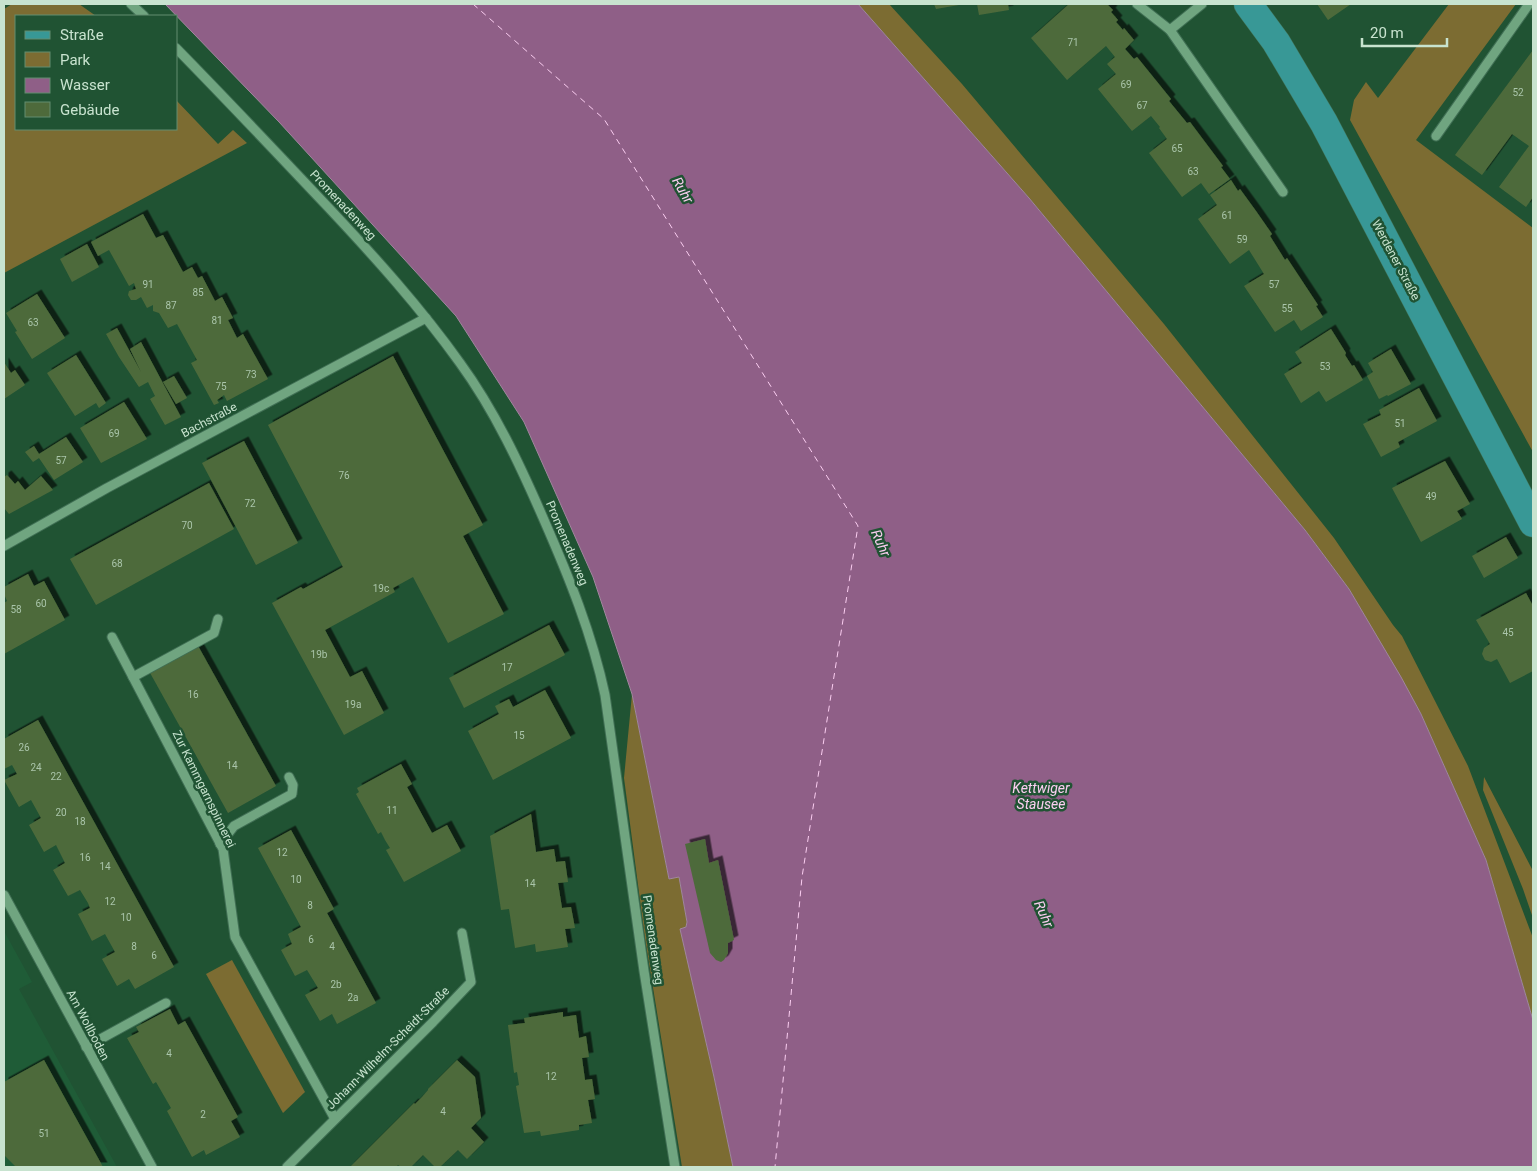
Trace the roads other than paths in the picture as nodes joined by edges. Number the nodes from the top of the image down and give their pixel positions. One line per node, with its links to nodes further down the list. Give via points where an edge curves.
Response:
1 (131, 4): 6 (street)
2 (1137, 4): 7 (street)
3 (1202, 4): 7 (street)
4 (1248, 4): 12 (main road, Werdener Straße, via 1276,42 1324,123)
5 (1529, 4): 9 (street)
6 (143, 15)
7 (1170, 30): 10 (street)
8 (178, 50): 11 (street, Promenadenweg, via 362,243)
9 (1436, 136)
10 (1283, 192)
11 (426, 318): 13 (street, Bachstraße); 26 (street, Promenadenweg, via 493,414 516,459 571,584 599,666)
12 (1533, 523)
13 (4, 546)
14 (218, 619): 16 (street, via 214,633)
15 (112, 636): 16 (street, Zur Kammgarnspinnerei)
16 (133, 677): 18 (street, Zur Kammgarnspinnerei)
17 (289, 776): 18 (street, via 292,794 234,826)
18 (220, 844): 23 (street, Zur Kammgarnspinnerei, via 235,937)
19 (4, 895): 22 (street, Am Wollboden)
20 (462, 932): 23 (street, Johann-Wilhelm-Scheidt-Straße, via 471,982)
21 (166, 1003): 22 (street)
22 (86, 1047): 24 (street, Am Wollboden)
23 (335, 1119): 25 (street, Johann-Wilhelm-Scheidt-Straße)
24 (152, 1167)
25 (287, 1167)
26 (675, 1167)

